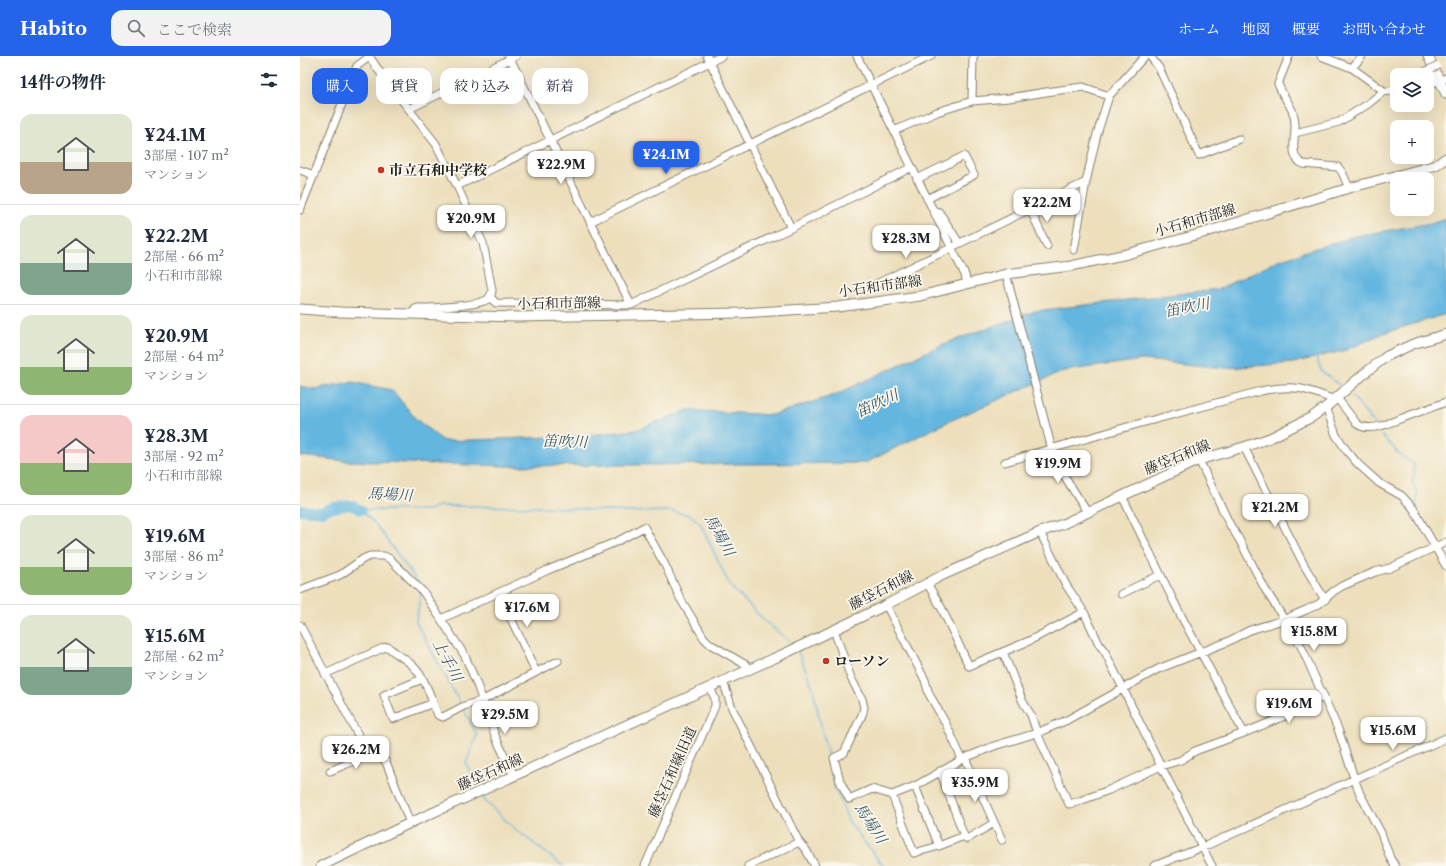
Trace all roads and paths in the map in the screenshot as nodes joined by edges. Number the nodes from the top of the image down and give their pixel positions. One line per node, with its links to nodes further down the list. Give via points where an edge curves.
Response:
1 (722, 56): 13 (street)
2 (857, 56): 18 (street)
3 (931, 56): 18 (street)
4 (974, 56): 23 (street)
5 (1145, 56): 22 (street)
6 (1150, 56): 27 (street, via 1159,68 1199,156)
7 (1289, 56): 26 (street, via 1278,84 1294,112)
8 (1321, 56): 15 (street)
9 (1362, 56): 15 (street)
10 (1428, 56): 17 (main road)
11 (369, 57): 24 (street); 33 (street, via 357,66)
12 (512, 57): 24 (street); 28 (street)
13 (709, 59): 28 (street); 29 (street)
14 (1436, 66): 16 (street, bridge)
15 (1352, 68): 19 (street)
16 (1432, 68)
17 (1442, 79): 21 (main road)
18 (871, 84): 25 (street); 29 (street)
19 (1384, 91): 20 (street); 26 (street, via 1338,122)
20 (1390, 91)
21 (1446, 94)
22 (1109, 96): 23 (street, via 1083,87); 35 (street)
23 (972, 101): 25 (street, via 936,112)
24 (409, 109): 36 (street, via 436,144)
25 (894, 131): 31 (street)
26 (1295, 133): 37 (street, via 1294,153 1300,163 1338,167)
27 (1239, 139)
28 (549, 140): 36 (street); 42 (street)
29 (750, 144): 42 (street); 43 (street)
30 (1446, 158): 37 (main road, 小石和市部線, via 1425,168)
31 (912, 167): 34 (street); 43 (street)
32 (300, 170): 33 (street)
33 (314, 175): 40 (street)
34 (917, 179): 38 (street); 38 (street, via 964,156 974,175)
35 (1086, 182): 39 (street); 46 (street)
36 (457, 186): 50 (street, via 483,243 492,290)
37 (1349, 188): 47 (main road, 小石和市部線, via 1127,254)
38 (927, 199): 41 (street)
39 (1030, 209): 41 (street, via 957,244 939,212); 44 (street)
40 (300, 210)
41 (933, 210): 48 (street)
42 (590, 222): 51 (street)
43 (791, 228): 51 (street)
44 (1047, 246)
45 (948, 249): 49 (street)
46 (1074, 250)
47 (1007, 278): 48 (main road, 小石和市部線); 58 (street)
48 (967, 284): 53 (main road, 小石和市部線, via 920,296 881,302 775,312 516,317)
49 (872, 286)
50 (490, 297): 51 (street, via 496,303); 53 (street, via 483,301 439,308 418,308)
51 (631, 305)
52 (300, 309): 53 (main road, 小石和市部線)
53 (413, 314)
54 (1446, 334): 55 (main road, 藤垈石和線, via 1417,342 1387,356)
55 (1337, 399): 56 (street, via 1361,427 1381,426); 57 (main road, 藤垈石和線); 58 (street, via 1305,389 1277,388)
56 (1446, 402)
57 (1326, 407): 59 (main road, 藤垈石和線, via 1270,438); 66 (street, via 1336,435 1347,451 1379,483 1402,496 1414,508)
58 (1052, 447): 61 (street); 63 (street, via 1062,472)
59 (1244, 447): 60 (main road, 藤垈石和線); 73 (street, via 1304,565)
60 (1199, 460): 62 (main road, 藤垈石和線); 77 (street, via 1230,525)
61 (1005, 462)
62 (1122, 496): 63 (main road, 藤垈石和線); 68 (street)
63 (1087, 512): 64 (main road, 藤垈石和線)
64 (1040, 532): 69 (main road, 藤垈石和線); 75 (street, via 1066,585)
65 (1446, 542): 66 (street)
66 (1434, 546): 67 (street); 73 (street, via 1390,568 1342,586)
67 (1446, 566)
68 (1160, 575): 72 (street); 81 (street)
69 (927, 583): 74 (main road, 藤垈石和線); 80 (street, via 969,666)
70 (300, 590): 76 (street, via 340,575 363,559 378,555 390,559 422,590)
71 (499, 593): 76 (street); 83 (street, via 644,527 680,598 704,638 746,666); 84 (street)
72 (1121, 594)
73 (1325, 600): 77 (street)
74 (886, 605): 79 (main road, 藤垈石和線); 97 (street, via 925,680 929,694)
75 (1084, 612): 80 (street); 89 (street)
76 (441, 619): 91 (street, via 465,656)
77 (1283, 620): 81 (street, via 1250,630); 90 (street, via 1301,646)
78 (300, 625): 85 (street)
79 (834, 630): 83 (main road, 藤垈石和線); 104 (street, via 864,708 844,753 834,758 840,781 849,799 872,789)
80 (1003, 652): 93 (street)
81 (1200, 654): 89 (street, via 1158,669); 94 (street)
82 (558, 660): 84 (street)
83 (748, 670): 87 (main road, 藤垈石和線)
84 (536, 672): 91 (street)
85 (325, 674): 86 (street, via 388,648 412,666); 96 (street, via 359,736)
86 (422, 679): 92 (street); 92 (street, via 384,695 393,718)
87 (723, 681): 88 (main road, 藤垈石和線); 109 (street, via 732,708)
88 (710, 687): 101 (main road, 藤垈石和線); 113 (street, 藤垈石和線旧道, via 715,706)
89 (1122, 688): 93 (street, via 1085,710); 98 (street)
90 (1324, 696): 94 (street); 102 (street)
91 (483, 700): 92 (street, via 440,717); 101 (street, via 496,738)
92 (433, 703)
93 (1037, 733): 97 (street); 98 (street, via 1070,804 1109,790)
94 (1244, 733): 98 (street)
95 (1446, 738): 102 (street)
96 (374, 752): 99 (street); 105 (street, via 386,762)
97 (964, 758): 100 (street); 106 (street)
98 (1161, 766): 111 (street)
99 (330, 771)
100 (940, 771): 103 (street); 107 (street)
101 (514, 776): 105 (main road, 藤垈石和線)
102 (1354, 778): 111 (street); 118 (street)
103 (915, 786): 104 (street); 110 (street)
104 (892, 795): 110 (street, via 914,852)
105 (410, 823): 112 (main road, 藤垈石和線)
106 (994, 823): 107 (street, via 967,839); 108 (street)
107 (964, 836): 110 (street)
108 (1002, 840)
109 (799, 842): 114 (street); 115 (street)
110 (939, 846)
111 (1202, 847): 116 (street); 117 (street)
112 (321, 866)
113 (645, 866)
114 (748, 866)
115 (815, 866)
116 (1154, 866)
117 (1212, 866)
118 (1396, 866)

